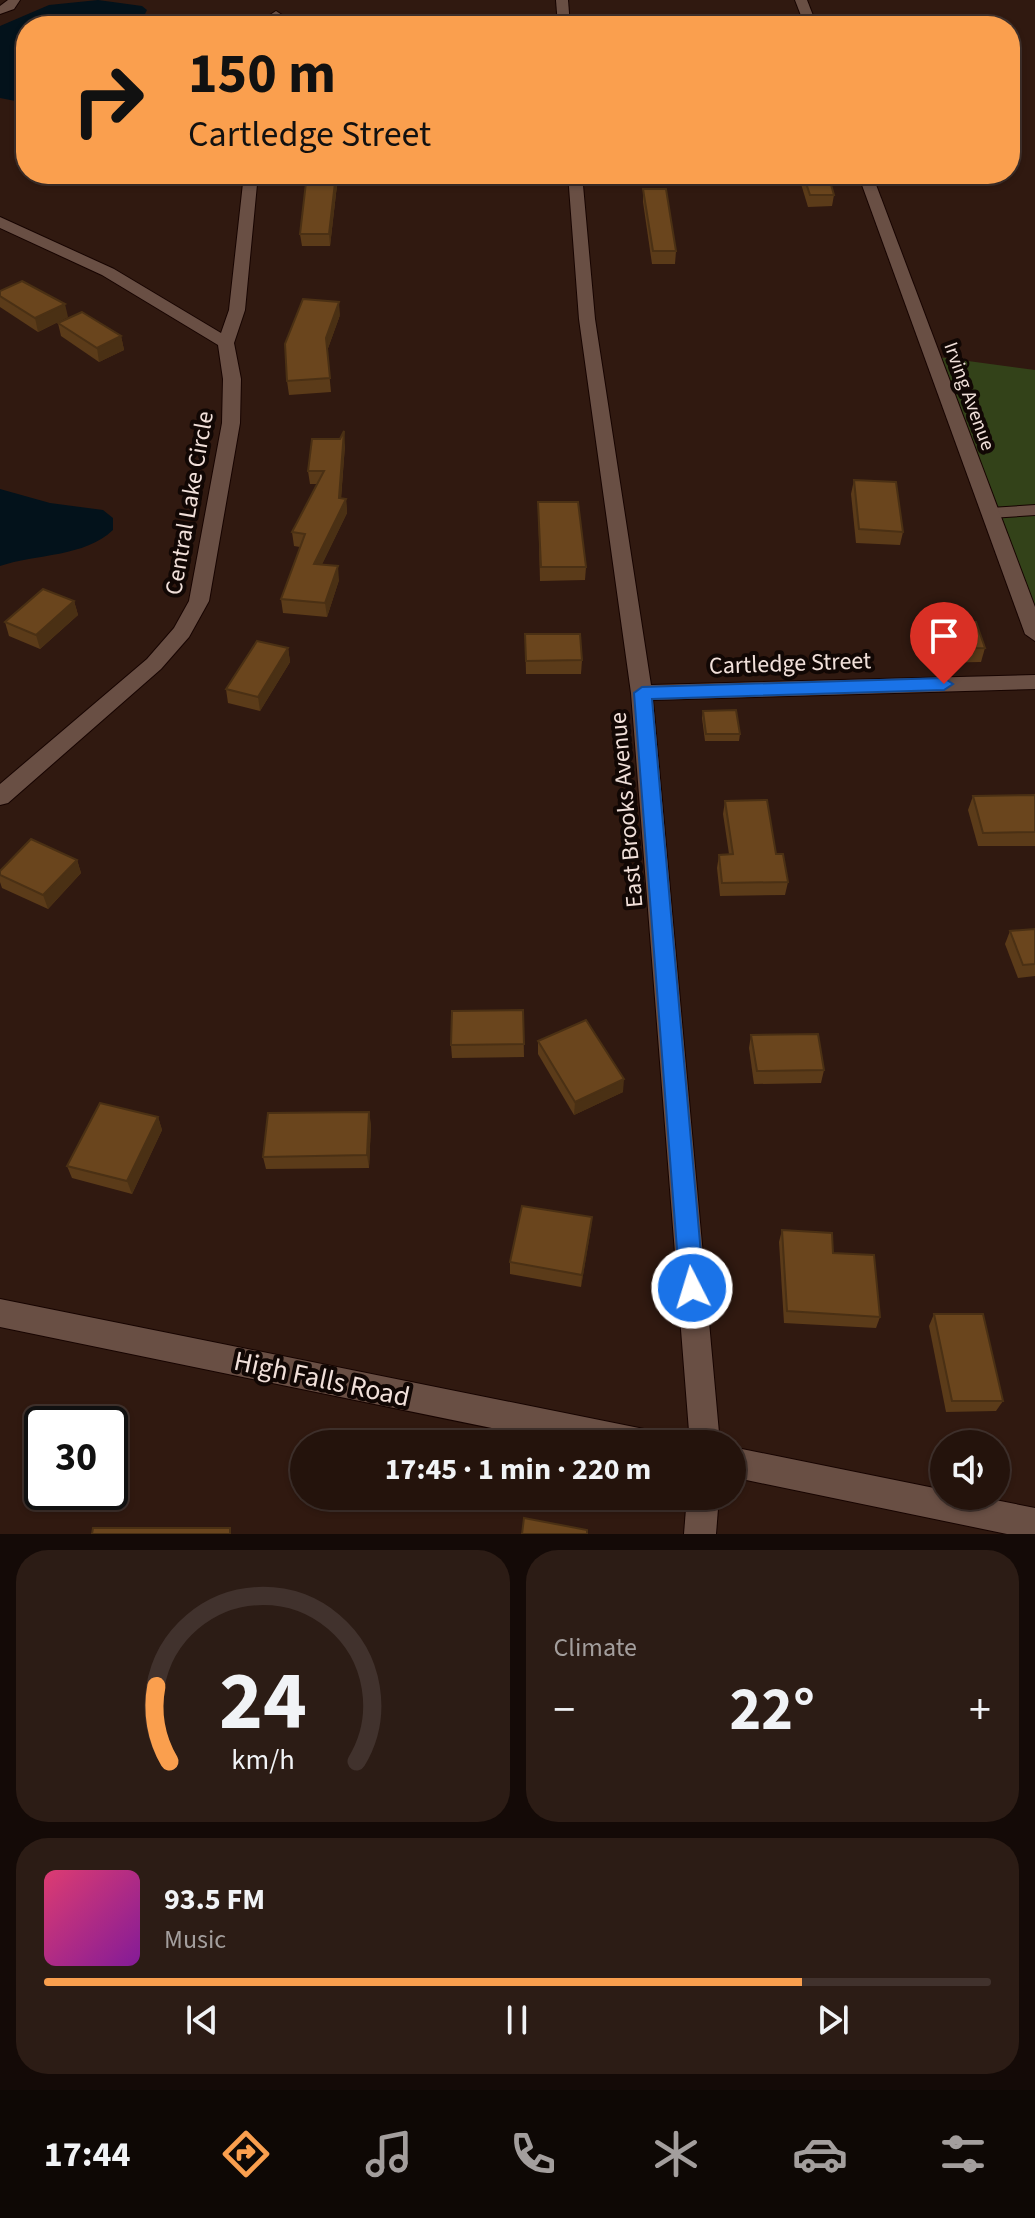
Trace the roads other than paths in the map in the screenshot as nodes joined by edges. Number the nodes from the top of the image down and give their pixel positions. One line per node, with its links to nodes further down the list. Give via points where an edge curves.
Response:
1 (14, 0): 2 (street)
2 (0, 10)
3 (250, 184): 7 (street, via 237,310)
4 (576, 184): 12 (street, East Brooks Avenue, via 587,319)
5 (869, 184): 9 (street, Irving Avenue)
6 (0, 222): 7 (street, via 108,272)
7 (226, 343): 13 (street, Central Lake Circle, via 231,423 199,601 182,632 154,664)
8 (1035, 510): 9 (lane)
9 (990, 513): 10 (street, Irving Avenue)
10 (1035, 634)
11 (1035, 682): 12 (street, Cartledge Street)
12 (642, 693): 16 (street, East Brooks Avenue)
13 (0, 797)
14 (0, 1313): 15 (street, High Falls Road)
15 (575, 1430)
16 (704, 1430)
17 (746, 1465): 19 (street)
18 (702, 1510): 20 (street)
19 (1035, 1524)
20 (700, 1534)

